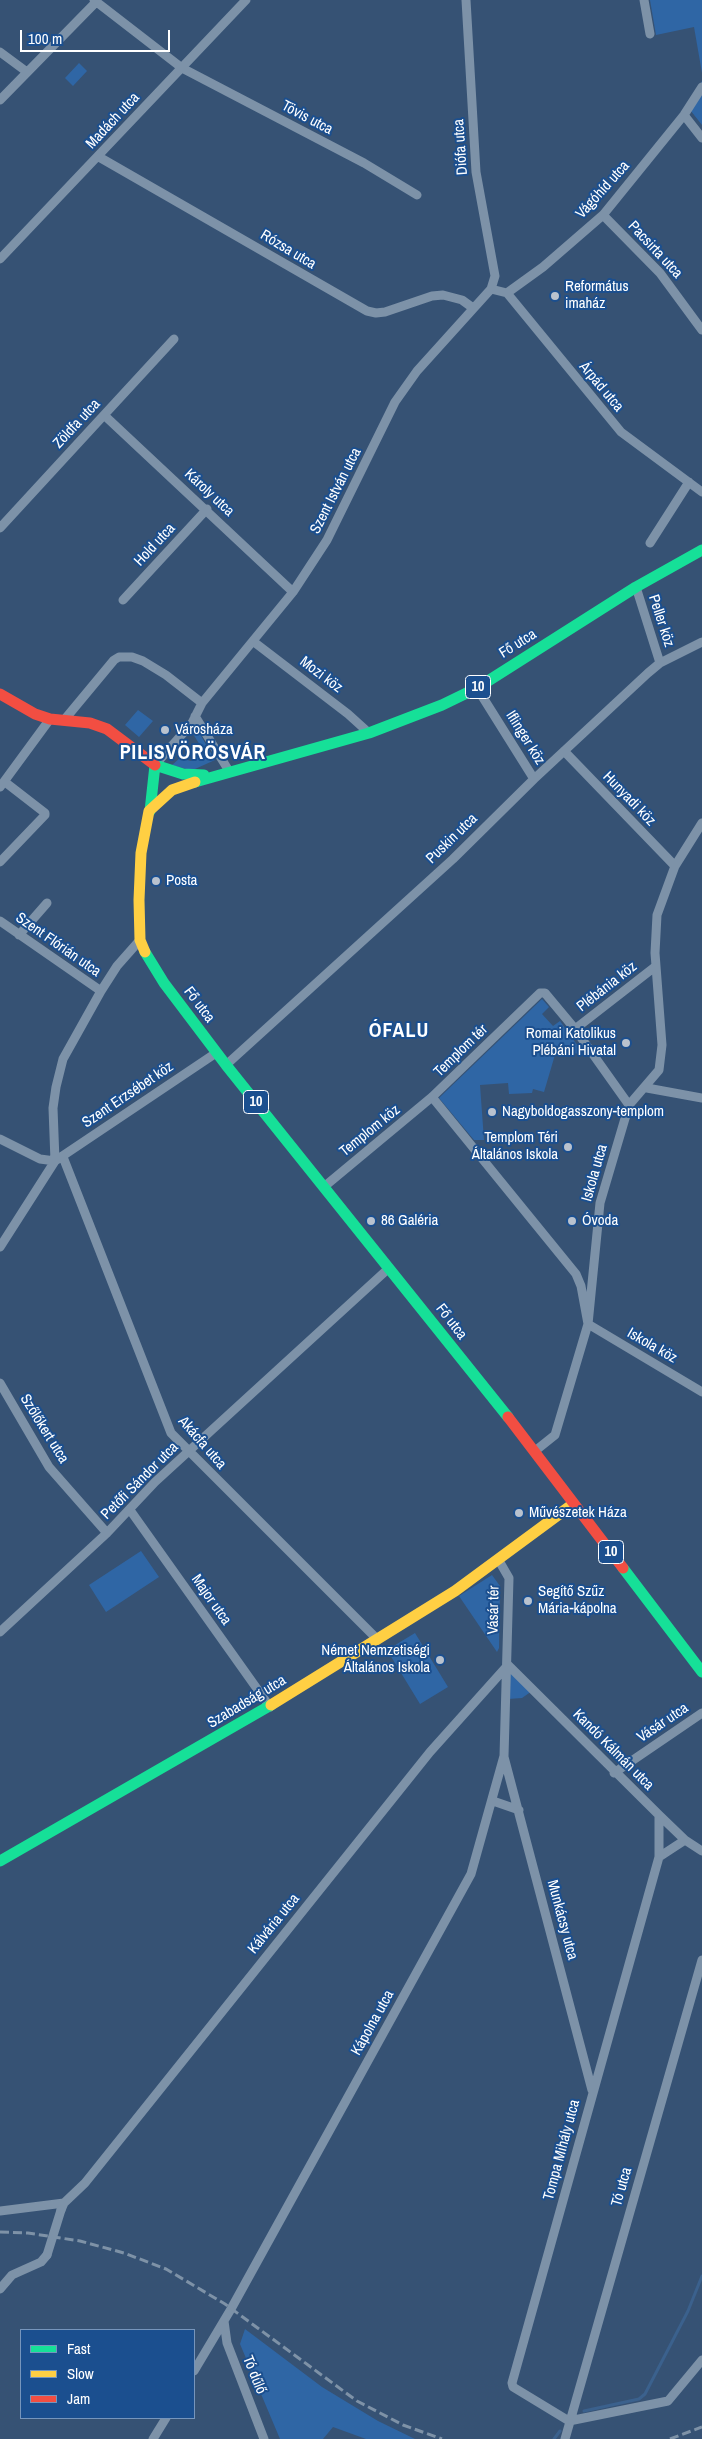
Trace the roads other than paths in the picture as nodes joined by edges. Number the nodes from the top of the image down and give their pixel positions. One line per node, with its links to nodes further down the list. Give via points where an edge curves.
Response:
1 (246, 0): 7 (street, Madách utca)
2 (466, 0): 17 (street, Diófa utca, via 476,172 494,276)
3 (644, 0): 5 (street)
4 (95, 1): 7 (street, Tövis utca); 8 (street)
5 (650, 34)
6 (0, 52): 8 (street)
7 (182, 68): 13 (street, Madách utca); 14 (street, Tövis utca, via 364,163)
8 (27, 72): 10 (street)
9 (702, 87): 11 (street, Vágóhíd utca)
10 (0, 100)
11 (684, 115): 12 (street); 15 (street, Vágóhíd utca)
12 (702, 138)
13 (99, 156): 16 (street, Madách utca); 19 (street, Rózsa utca, via 367,311 385,312 443,295 462,300)
14 (417, 195)
15 (603, 216): 18 (street, Vágóhíd utca); 20 (street, Pacsirta utca, via 660,273)
16 (0, 259)
17 (491, 289): 18 (street); 19 (street, Szent István utca)
18 (507, 293): 23 (street, Árpád utca, via 621,432)
19 (473, 308): 30 (street, Szent István utca, via 417,371 395,402 327,540)
20 (702, 330)
21 (174, 339): 22 (street, Zöldfa utca)
22 (104, 415): 25 (street, Károly utca); 26 (street, Zöldfa utca)
23 (689, 482): 24 (street, Árpád utca); 27 (street)
24 (702, 492)
25 (207, 509): 30 (street, Károly utca); 31 (street, Hold utca)
26 (0, 528)
27 (650, 543)
28 (702, 550): 29 (main road, Fő utca / 10)
29 (636, 587): 34 (street, Peller köz); 35 (main road, Fő utca / 10)
30 (293, 592): 33 (street, Szent István utca)
31 (123, 600)
32 (700, 641): 34 (street, Puskin utca)
33 (254, 642): 37 (street, Szent István utca); 41 (street, Mozi köz)
34 (660, 663): 42 (street, Puskin utca)
35 (477, 688): 41 (main road, Fő utca / 10); 45 (street, Iflinger köz)
36 (0, 694): 39 (main road, via 35,714)
37 (202, 703): 38 (street, Szent István utca); 40 (street, via 143,661 120,657 114,660)
38 (195, 716): 43 (street, Szent István utca); 44 (street)
39 (50, 718): 40 (main road); 46 (street)
40 (66, 719): 43 (main road, via 106,729)
41 (369, 733): 44 (main road, Fő utca / 10)
42 (564, 751): 45 (street, Puskin utca); 51 (street, Hunyadi köz)
43 (157, 768): 44 (main road, via 188,775); 47 (main road, via 161,784); 48 (main road)
44 (224, 772): 47 (main road, Fő utca / 10)
45 (534, 779): 60 (street, Puskin utca, via 453,858)
46 (3, 784): 50 (street, via 45,815)
47 (172, 790): 48 (main road, Fő utca / 10)
48 (150, 811): 55 (main road, Fő utca / 10, via 141,853)
49 (702, 823): 51 (street, Iskola utca)
50 (0, 862)
51 (675, 866): 56 (street, Iskola utca, via 657,915)
52 (47, 904): 54 (street)
53 (0, 921): 54 (street, Szent Flórián utca)
54 (19, 935): 57 (street, Szent Flórián utca)
55 (140, 940): 57 (street); 59 (main road, Fő utca / 10, via 151,965)
56 (656, 966): 58 (street, Plébánia köz); 61 (street, Iskola utca, via 662,1057 659,1070)
57 (101, 991): 66 (street, via 70,1044 59,1071 53,1108)
58 (575, 1029): 62 (street, Templom tér, via 545,993 540,993); 64 (street, Templom tér)
59 (216, 1053): 60 (main road, Fő utca / 10); 66 (street, Szent Erzsébet köz)
60 (226, 1065): 67 (main road, Fő utca / 10)
61 (646, 1088): 63 (street); 64 (street, Iskola utca)
62 (432, 1097): 67 (street, Templom köz); 70 (street, Templom tér, via 576,1274)
63 (702, 1098)
64 (629, 1105): 70 (street, Iskola utca, via 600,1203)
65 (0, 1139): 66 (street, via 40,1159)
66 (59, 1159): 68 (street); 74 (street, Akácfa utca, via 163,1416 171,1433)
67 (325, 1186): 69 (main road, Fő utca / 10)
68 (0, 1247)
69 (389, 1268): 73 (main road, Fő utca / 10); 74 (street, Petőfi Sándor utca)
70 (588, 1324): 72 (street, Iskola köz); 73 (street, Iskola utca, via 555,1435)
71 (0, 1383): 77 (street, Szőlőkert utca, via 49,1467)
72 (702, 1392)
73 (535, 1451): 75 (main road, Fő utca / 10)
74 (188, 1452): 76 (street, Petőfi Sándor utca); 80 (street, Akácfa utca)
75 (574, 1504): 78 (main road); 82 (main road, Fő utca / 10)
76 (130, 1510): 77 (street, Petőfi Sándor utca); 83 (street, Major utca)
77 (107, 1533): 79 (street, Petőfi Sándor utca)
78 (499, 1558): 80 (main road, Szabadság utca, via 455,1591); 81 (street, Vásár tér, via 509,1578)
79 (0, 1632)
80 (377, 1639): 83 (main road, Szabadság utca)
81 (508, 1665): 85 (street, Kápolna utca); 86 (street, Kandó Kálmán utca); 96 (street, Kálvária utca, via 430,1752 85,2183)
82 (702, 1672)
83 (270, 1707): 93 (main road, Szabadság utca)
84 (702, 1712): 86 (street, Vásár utca)
85 (504, 1756): 87 (street, Kápolna utca); 88 (street, Munkácsy utca)
86 (614, 1773): 89 (street, Kandó Kálmán utca)
87 (493, 1801): 88 (street); 99 (street, Kápolna utca, via 471,1874)
88 (519, 1810): 95 (street, Munkácsy utca)
89 (659, 1815): 90 (street, Kandó Kálmán utca); 92 (street, Tompa Mihály utca)
90 (686, 1840): 91 (street, Kandó Kálmán utca); 92 (street)
91 (702, 1851)
92 (659, 1857): 95 (street, Tompa Mihály utca)
93 (0, 1861)
94 (702, 1960): 103 (street, Tó utca)
95 (593, 2092): 103 (street, Tompa Mihály utca, via 512,2383)
96 (63, 2206): 97 (street); 98 (street, Kálvária utca, bridge, via 47,2255 41,2262 12,2276)
97 (0, 2211)
98 (0, 2289)
99 (224, 2321): 101 (street, Kápolna utca); 105 (street, Tó dűlő, via 227,2343)
100 (702, 2360): 103 (street, via 668,2401)
101 (195, 2369)
102 (165, 2419): 104 (street)
103 (569, 2421): 106 (street, Tó utca)
104 (153, 2439)
105 (264, 2439)
106 (565, 2439)

